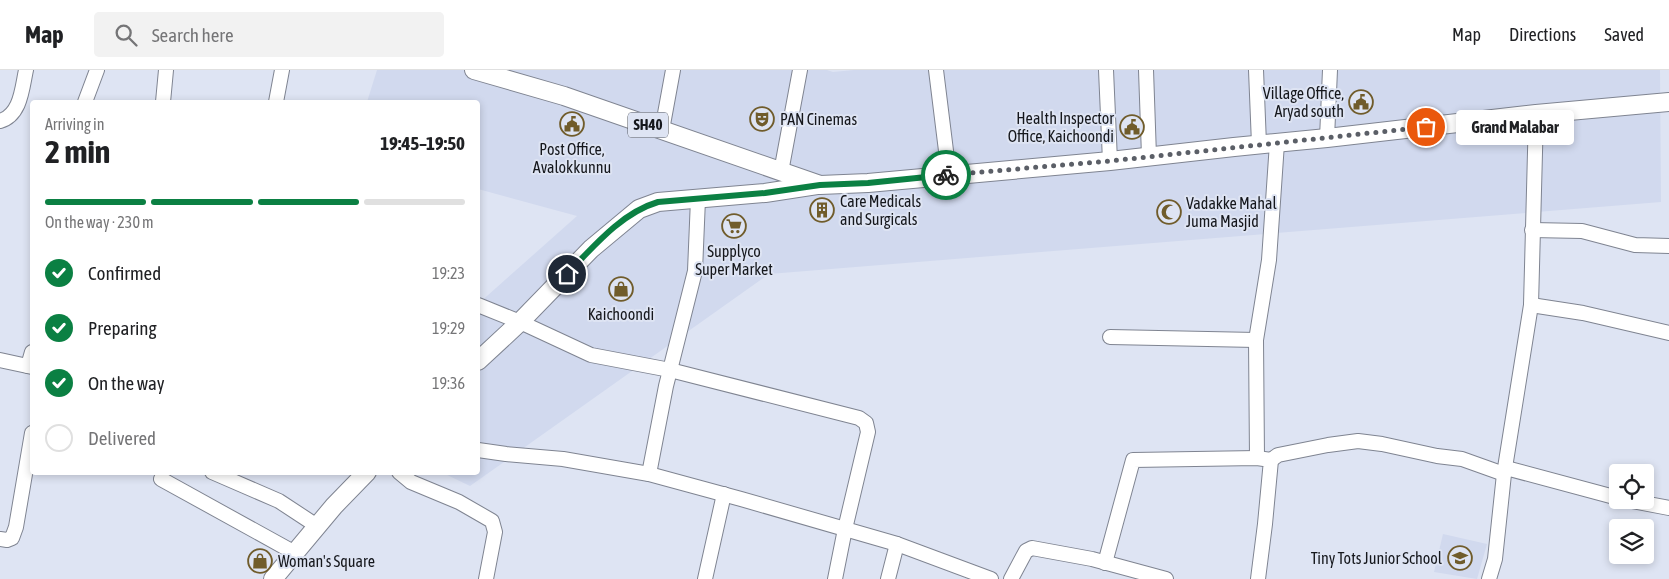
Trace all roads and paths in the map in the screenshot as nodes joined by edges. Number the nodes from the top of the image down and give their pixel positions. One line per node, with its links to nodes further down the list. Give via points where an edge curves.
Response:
1 (26, 70): 18 (street, via 18,106 10,116)
2 (97, 70): 13 (street)
3 (166, 70): 14 (street)
4 (282, 70): 15 (street)
5 (476, 70): 19 (main road, SH40)
6 (673, 70): 19 (street)
7 (800, 70): 25 (street)
8 (936, 70): 26 (street)
9 (1106, 70): 24 (street)
10 (1146, 70): 23 (street)
11 (1256, 70): 22 (street)
12 (1330, 70): 20 (street)
13 (86, 100)
14 (162, 100)
15 (276, 100)
16 (1669, 102): 17 (main road, SH40)
17 (1536, 114): 20 (main road, SH40); 29 (street)
18 (0, 121)
19 (662, 130): 25 (main road, SH40)
20 (1327, 138): 21 (main road, SH40)
21 (1277, 143): 22 (main road, SH40); 36 (street, via 1269,260)
22 (1259, 144): 23 (main road, SH40)
23 (1149, 156): 24 (main road, SH40)
24 (1110, 161): 26 (main road, SH40)
25 (780, 172): 27 (main road, SH40)
26 (949, 175): 27 (main road, SH40)
27 (820, 185): 28 (main road)
28 (698, 198): 33 (main road, via 658,202 626,218); 40 (street, via 695,271)
29 (1532, 230): 30 (street, via 1582,231 1636,245); 31 (street)
30 (1669, 246)
31 (1531, 305): 34 (street); 44 (street)
32 (480, 306): 33 (street)
33 (520, 322): 38 (main road); 40 (street, via 591,355)
34 (1669, 333)
35 (1110, 337): 36 (street)
36 (1256, 340): 43 (street)
37 (0, 360): 39 (street)
38 (480, 360)
39 (30, 366)
40 (670, 370): 45 (street); 55 (street, via 859,418 866,423 868,432)
41 (30, 445): 56 (street, via 16,527 12,538)
42 (480, 450): 45 (street, via 563,459)
43 (1264, 459): 44 (street, via 1358,441 1462,458); 59 (street, via 1133,460); 68 (street, via 1265,524)
44 (1505, 471): 51 (street); 69 (street, via 1495,559)
45 (649, 474): 50 (street)
46 (219, 475): 54 (street, via 279,501)
47 (365, 475): 54 (main road)
48 (402, 475): 61 (street, via 410,482 459,502 492,521 495,532)
49 (161, 479): 58 (street)
50 (724, 494): 55 (street); 62 (street)
51 (1609, 496)
52 (1654, 505): 53 (street)
53 (1669, 508)
54 (317, 526): 58 (main road)
55 (844, 529): 57 (street); 63 (street)
56 (0, 539)
57 (897, 544): 64 (street); 65 (street)
58 (295, 553): 60 (main road)
59 (1105, 563): 66 (street, via 1032,548 1026,551); 67 (street)
60 (273, 579)
61 (486, 579)
62 (705, 579)
63 (835, 579)
64 (888, 579)
65 (991, 579)
66 (1011, 579)
67 (1166, 579)
68 (1258, 579)
69 (1489, 579)

